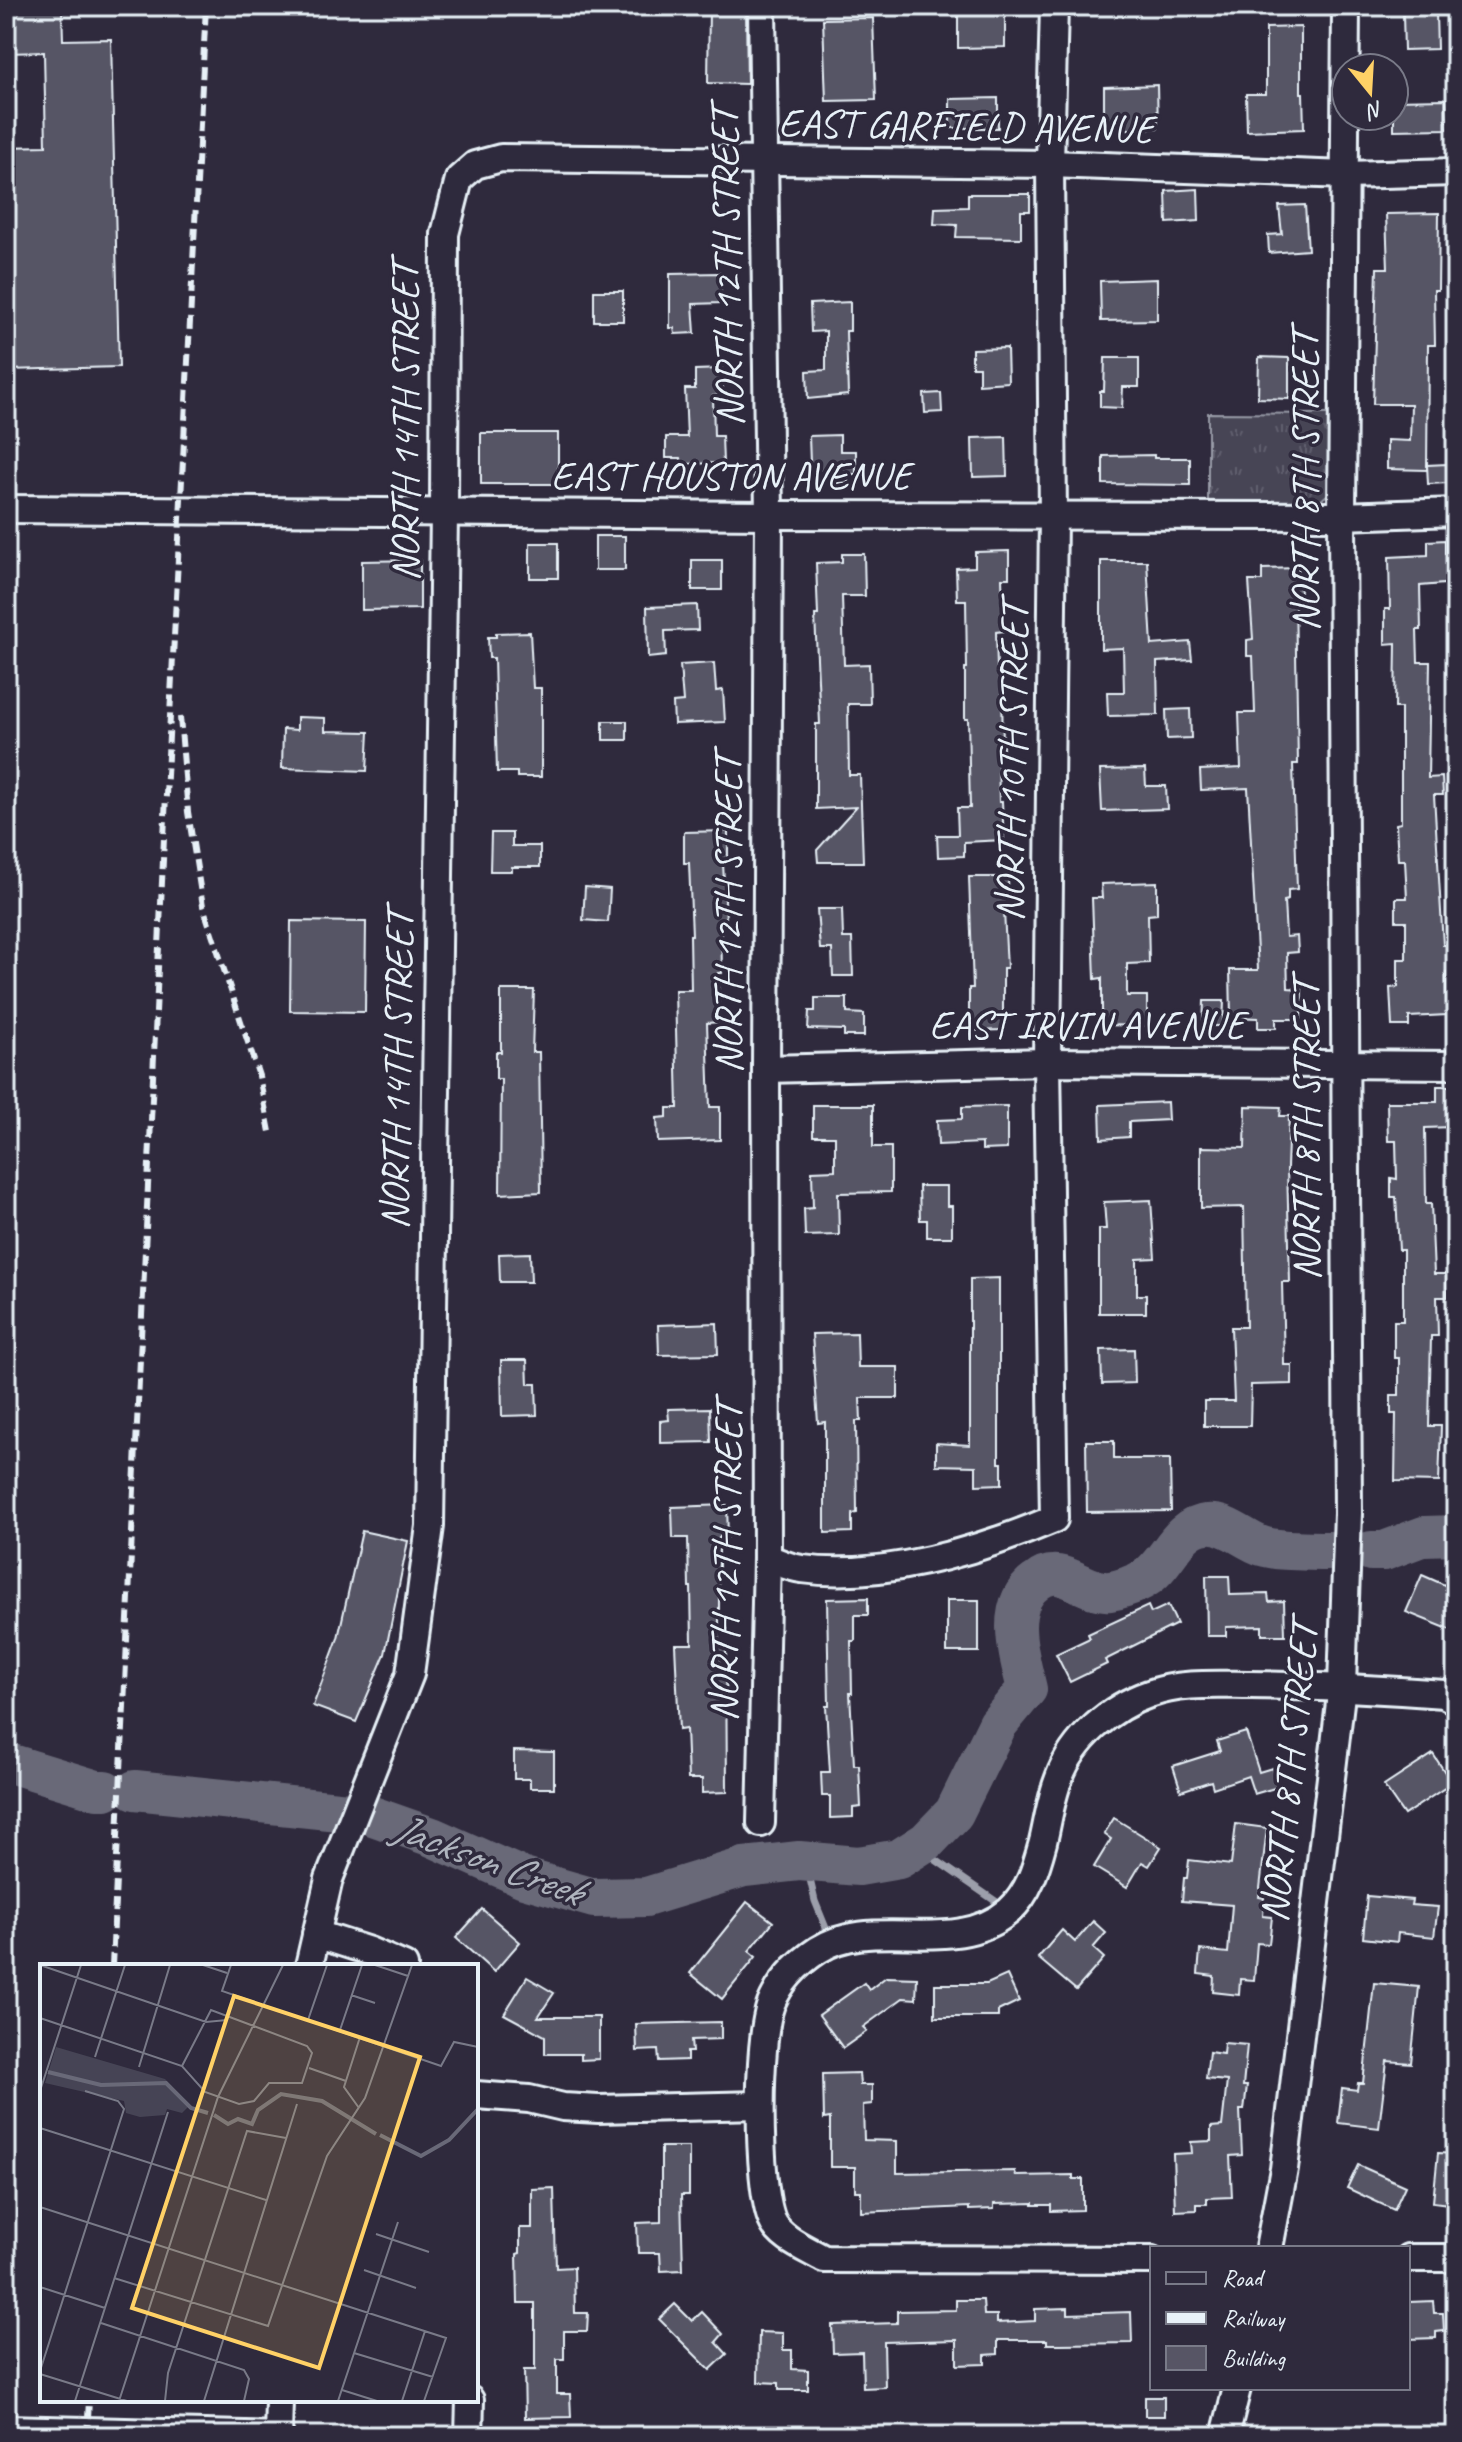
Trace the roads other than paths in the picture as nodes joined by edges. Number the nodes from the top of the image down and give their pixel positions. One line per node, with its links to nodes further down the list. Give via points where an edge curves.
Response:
1 (762, 6): 4 (street, NORTH 12TH STREET)
2 (1054, 6): 5 (street, NORTH 10TH STREET)
3 (1346, 6): 8 (street, NORTH 8TH STREET)
4 (765, 163): 5 (street, EAST GARFIELD AVENUE); 6 (street, EAST GARFIELD AVENUE, via 501,158); 12 (street, NORTH 12TH STREET)
5 (1050, 164): 8 (street, EAST GARFIELD AVENUE); 13 (street, NORTH 10TH STREET)
6 (475, 165): 11 (street, NORTH 14TH STREET, via 459,179 445,234)
7 (1456, 172): 8 (street, EAST GARFIELD AVENUE)
8 (1346, 175): 14 (street, NORTH 8TH STREET)
9 (6, 509): 11 (street, EAST HOUSTON AVENUE)
10 (1456, 512): 14 (street, EAST HOUSTON AVENUE)
11 (444, 514): 12 (street, EAST HOUSTON AVENUE); 23 (street, NORTH 14TH STREET, via 430,1526 410,1674 329,1879)
12 (769, 515): 13 (street, EAST HOUSTON AVENUE); 18 (street, NORTH 12TH STREET)
13 (1053, 516): 14 (street, EAST HOUSTON AVENUE); 15 (street, NORTH 10TH STREET)
14 (1342, 516): 16 (street, NORTH 8TH STREET)
15 (1047, 1062): 16 (street, EAST IRVIN AVENUE); 18 (street, EAST IRVIN AVENUE); 19 (street, NORTH 10TH STREET, via 1054,1519 924,1561 858,1571 799,1569)
16 (1345, 1064): 17 (street, EAST IRVIN AVENUE); 20 (street, NORTH 8TH STREET, via 1348,1513)
17 (1456, 1065)
18 (766, 1069): 19 (street, NORTH 12TH STREET)
19 (767, 1558): 22 (street, NORTH 12TH STREET)
20 (1342, 1686): 21 (street, via 1444,1694); 27 (street, via 1201,1685 1149,1694 1120,1707 1078,1743 1059,1777 1037,1866 1027,1891 1009,1910 988,1925 961,1934 844,1939 798,1965 770,2007); 28 (street, NORTH 8TH STREET, via 1284,2169)
21 (1456, 1701)
22 (761, 1823)
23 (316, 1934): 24 (street, NORTH 14TH STREET); 25 (street)
24 (309, 1964)
25 (399, 1964)
26 (478, 2095): 27 (street, via 598,2109)
27 (760, 2105): 31 (street, via 773,2222 789,2239 824,2259)
28 (1269, 2246)
29 (1454, 2257): 30 (street)
30 (1410, 2258)
31 (1150, 2260)
32 (1236, 2390): 38 (street)
33 (279, 2402): 36 (street)
34 (470, 2402): 37 (street)
35 (6, 2429): 36 (street)
36 (279, 2436)
37 (469, 2436)
38 (1225, 2436)

